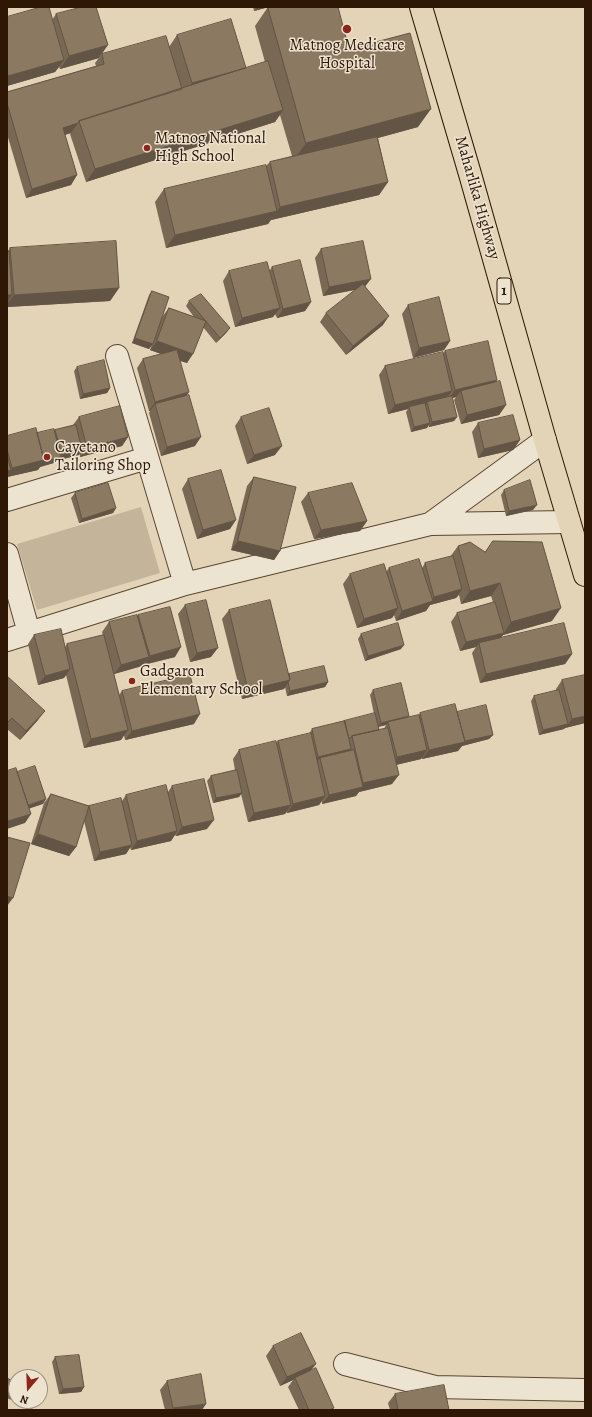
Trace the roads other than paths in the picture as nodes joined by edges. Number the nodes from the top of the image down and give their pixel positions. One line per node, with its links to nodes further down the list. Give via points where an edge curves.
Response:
1 (421, 7): 3 (highway, Maharlika Highway / 1, via 475,188)
2 (117, 356): 4 (street)
3 (545, 440): 6 (highway, Maharlika Highway / 1); 7 (street)
4 (147, 458): 5 (street); 10 (street)
5 (7, 500)
6 (569, 522): 7 (street); 9 (highway, Maharlika Highway / 1)
7 (430, 524): 10 (street)
8 (7, 554): 11 (street)
9 (585, 575)
10 (185, 584): 11 (street)
11 (29, 633): 12 (street)
12 (7, 640)
13 (345, 1364): 14 (street, via 435,1387)
14 (585, 1390)

